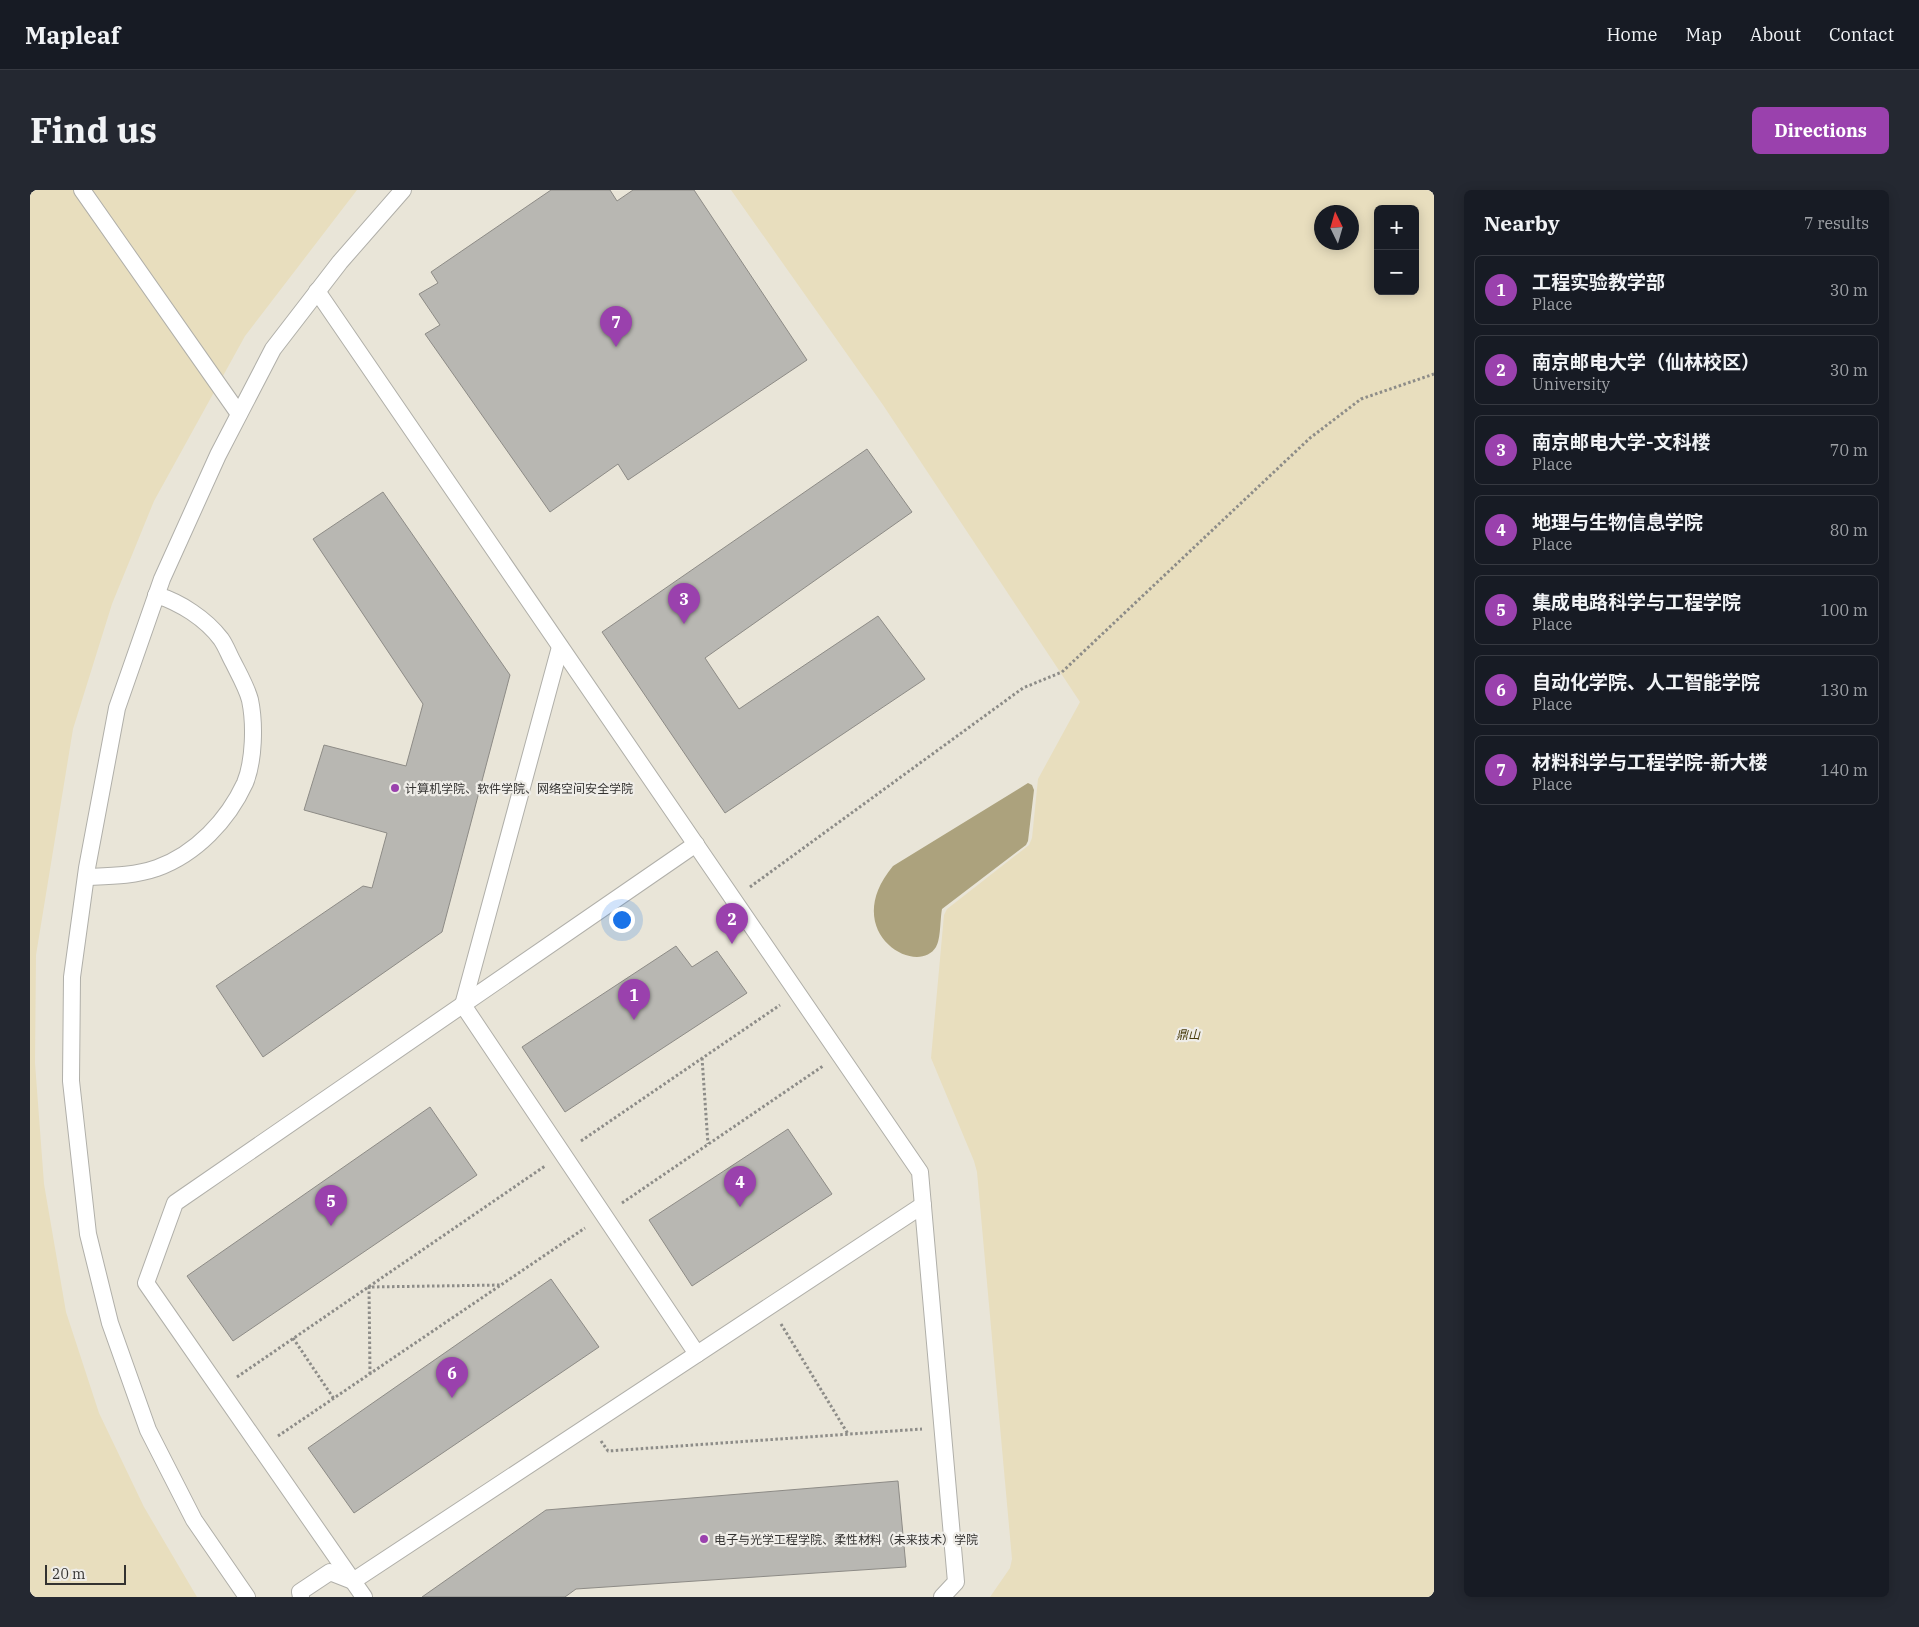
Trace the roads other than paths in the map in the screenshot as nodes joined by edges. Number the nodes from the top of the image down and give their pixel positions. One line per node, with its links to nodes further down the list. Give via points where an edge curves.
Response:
1 (82, 190): 4 (lane)
2 (403, 190): 3 (lane)
3 (317, 292): 4 (lane, via 273,349); 6 (lane)
4 (239, 414): 5 (lane)
5 (156, 594): 8 (lane, via 117,708); 8 (lane, via 170,599 207,623 222,640 239,674 250,699 253,725 246,781 230,810 191,851 157,868 122,876)
6 (560, 647): 7 (lane); 9 (lane)
7 (696, 844): 9 (lane); 10 (lane, via 920,1172)
8 (86, 876): 13 (lane, via 72,977 72,1082 88,1234 110,1323 148,1430 194,1520)
9 (462, 1005): 11 (lane); 12 (lane, via 175,1203 146,1283 261,1448)
10 (923, 1205): 11 (lane); 16 (lane, via 956,1582)
11 (697, 1354): 12 (lane, via 590,1424)
12 (353, 1589): 14 (lane, via 330,1572 300,1592); 15 (lane)
13 (247, 1597)
14 (301, 1597)
15 (364, 1597)
16 (942, 1597)

